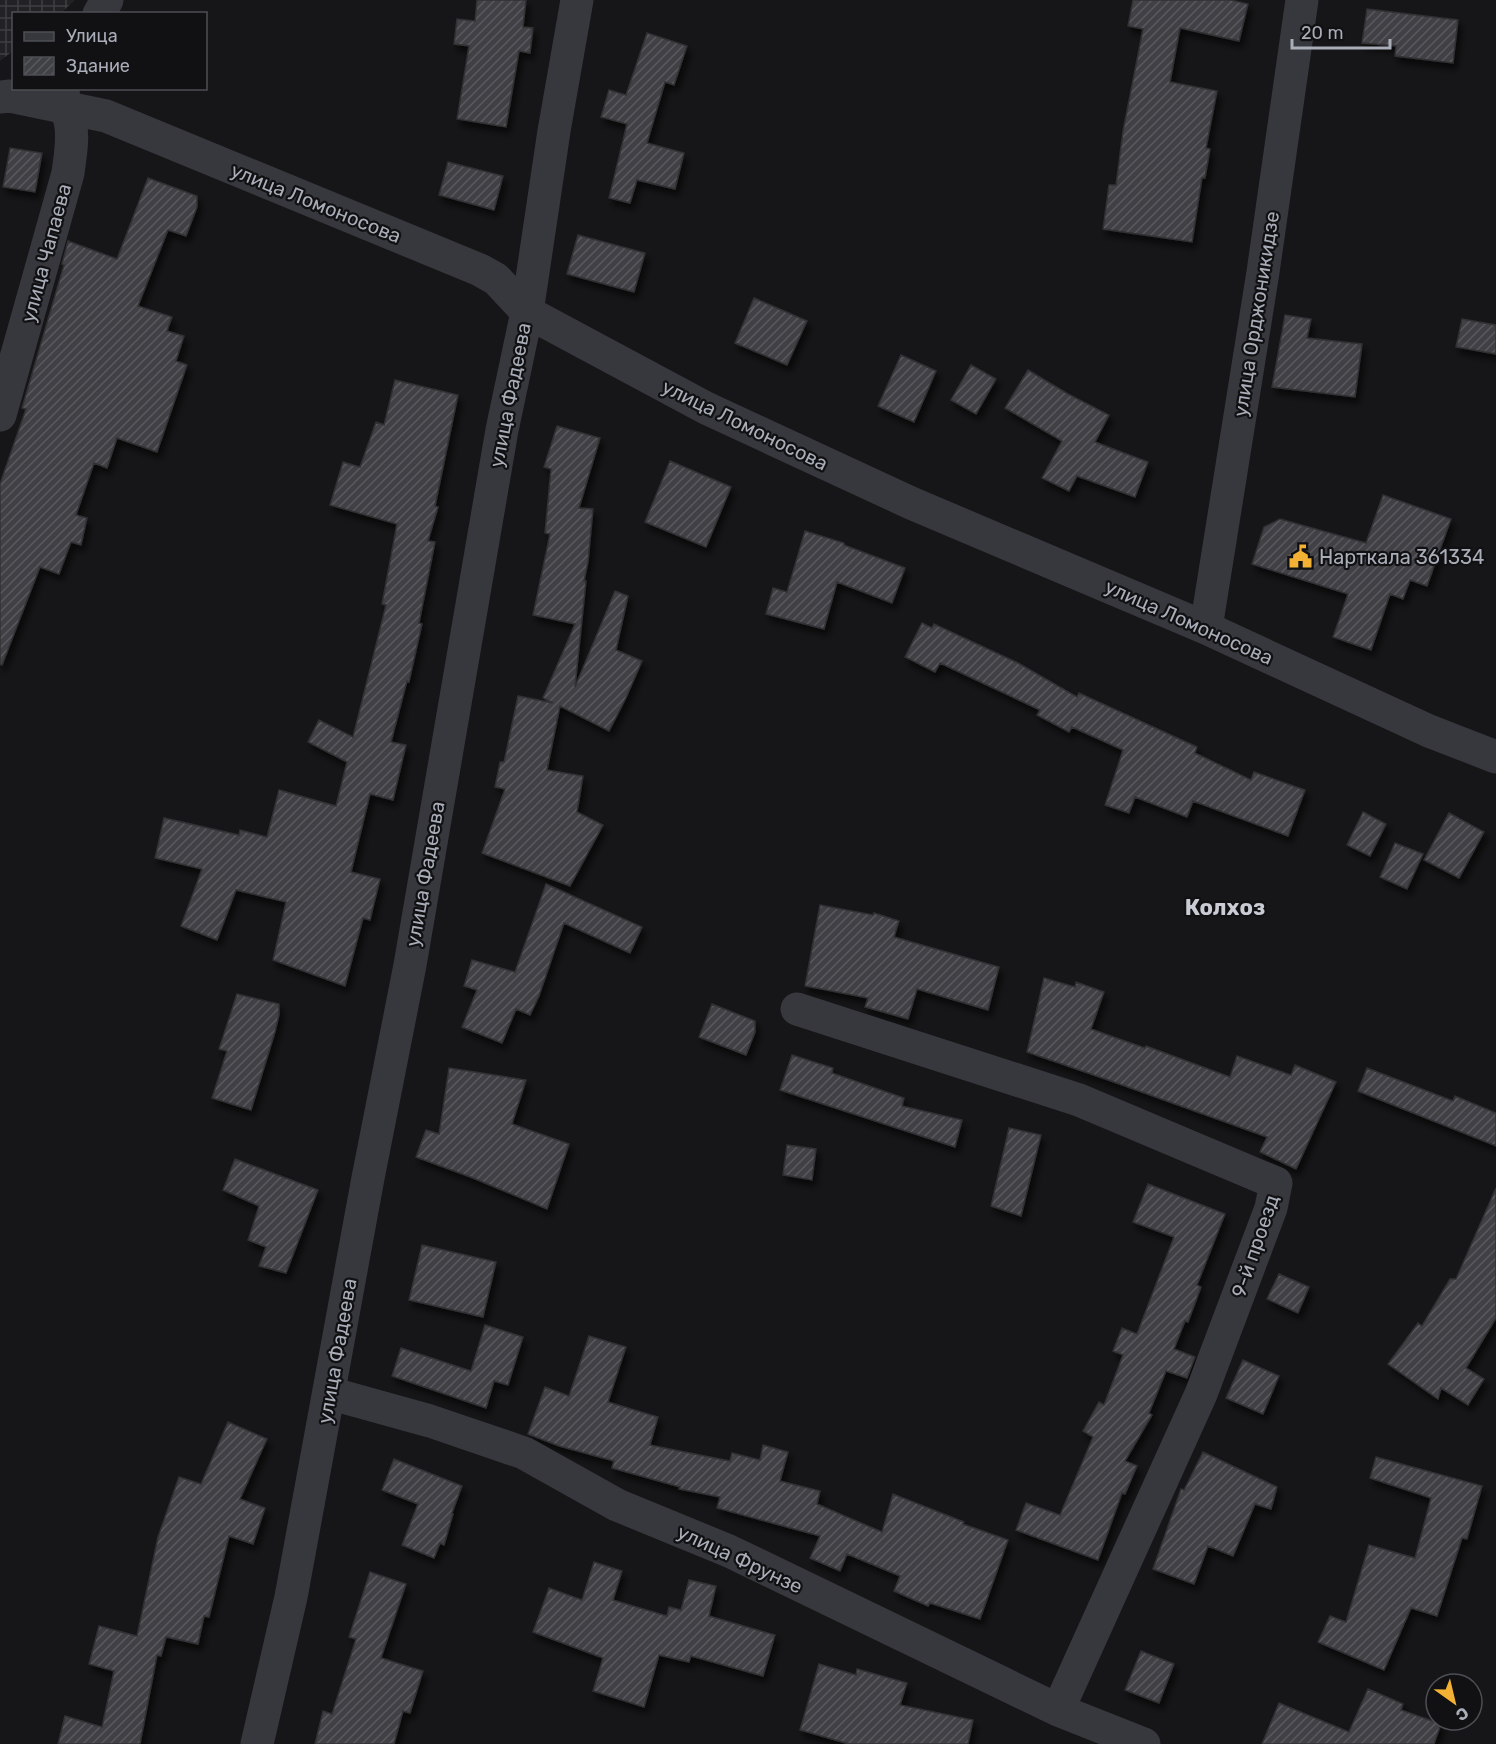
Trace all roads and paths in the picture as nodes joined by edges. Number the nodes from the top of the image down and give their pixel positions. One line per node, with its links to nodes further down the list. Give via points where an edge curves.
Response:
1 (578, 0): 5 (street, улица Фадеева)
2 (1302, 0): 7 (street, улица Орджоникидзе)
3 (0, 97): 4 (street, улица Ломоносова)
4 (64, 97): 5 (street, улица Ломоносова, via 480,270 496,279); 6 (street, улица Чапаева, via 72,142 68,173)
5 (526, 312): 7 (street, улица Ломоносова, via 749,429 911,504); 10 (street, улица Фадеева)
6 (0, 415)
7 (1206, 628): 8 (street, улица Ломоносова)
8 (1496, 757)
9 (797, 1009): 11 (street, 9-й проезд, via 1079,1100 1276,1183 1271,1208 1201,1394)
10 (329, 1394): 11 (street, улица Фрунзе, via 430,1421 524,1453 617,1504 729,1551); 12 (street, улица Фадеева, via 291,1597)
11 (1059, 1710): 13 (street, улица Фрунзе)
12 (257, 1744)
13 (1144, 1744)

